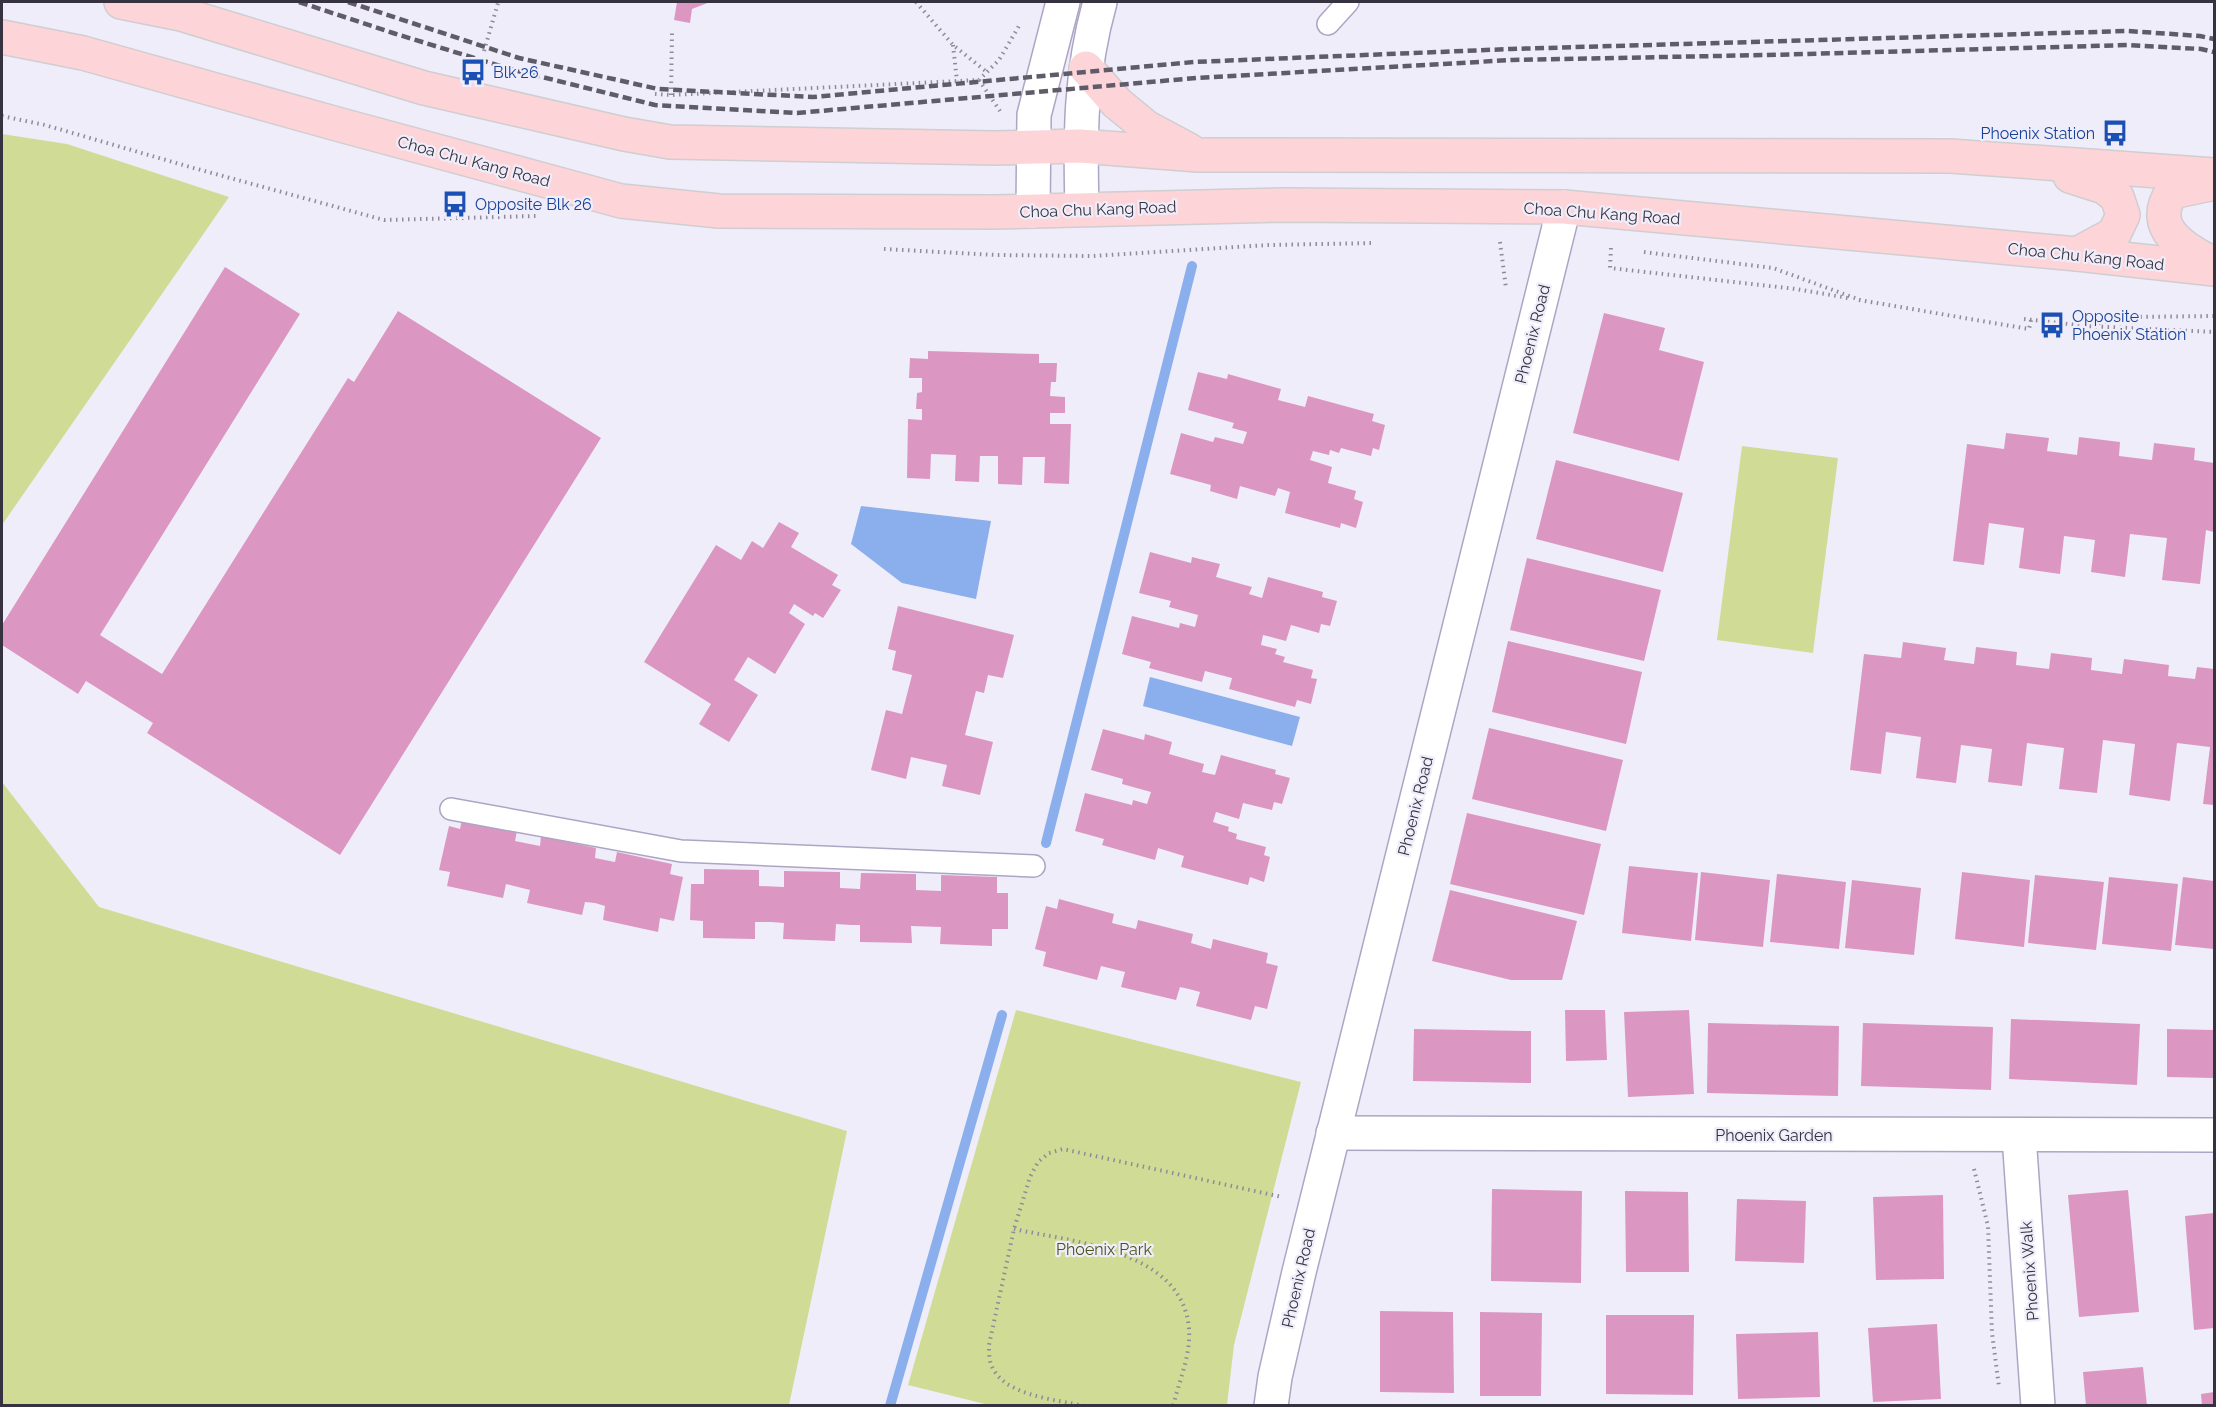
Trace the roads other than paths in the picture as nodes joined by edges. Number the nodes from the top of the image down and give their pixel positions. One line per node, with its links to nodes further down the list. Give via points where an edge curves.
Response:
1 (121, 2): 5 (main road)
2 (1064, 2): 10 (street, via 1034,115)
3 (1100, 2): 8 (street)
4 (1348, 2): 6 (lane)
5 (177, 8): 10 (main road, via 424,88 670,142)
6 (1328, 24)
7 (2, 37): 17 (main road, Choa Chu Kang Road, via 83,53 621,201 719,212)
8 (1086, 68): 9 (street); 11 (main road, via 1119,105 1146,127)
9 (1080, 146): 10 (main road); 11 (main road); 16 (street)
10 (1033, 148): 17 (street)
11 (1198, 155): 12 (main road, via 1950,156)
12 (2038, 162): 13 (main road); 18 (main road, via 2046,169 2104,187 2117,197 2123,215 2114,234)
13 (2214, 175)
14 (2214, 183): 19 (main road, via 2172,192 2164,202 2163,218 2178,243)
15 (1564, 207): 16 (main road, Choa Chu Kang Road, via 1284,205); 18 (main road, Choa Chu Kang Road); 23 (street, Phoenix Road)
16 (1082, 209): 17 (main road, Choa Chu Kang Road)
17 (1033, 212)
18 (2077, 254): 20 (main road, Choa Chu Kang Road)
19 (2214, 264)
20 (2214, 269)
21 (452, 809): 22 (lane, via 681,851)
22 (1034, 866)
23 (1333, 1133): 25 (street, Phoenix Garden); 26 (street, Phoenix Road, via 1293,1295)
24 (2214, 1135): 25 (street, Phoenix Garden)
25 (2019, 1136): 27 (street, Phoenix Walk)
26 (1271, 1406)
27 (2038, 1406)

